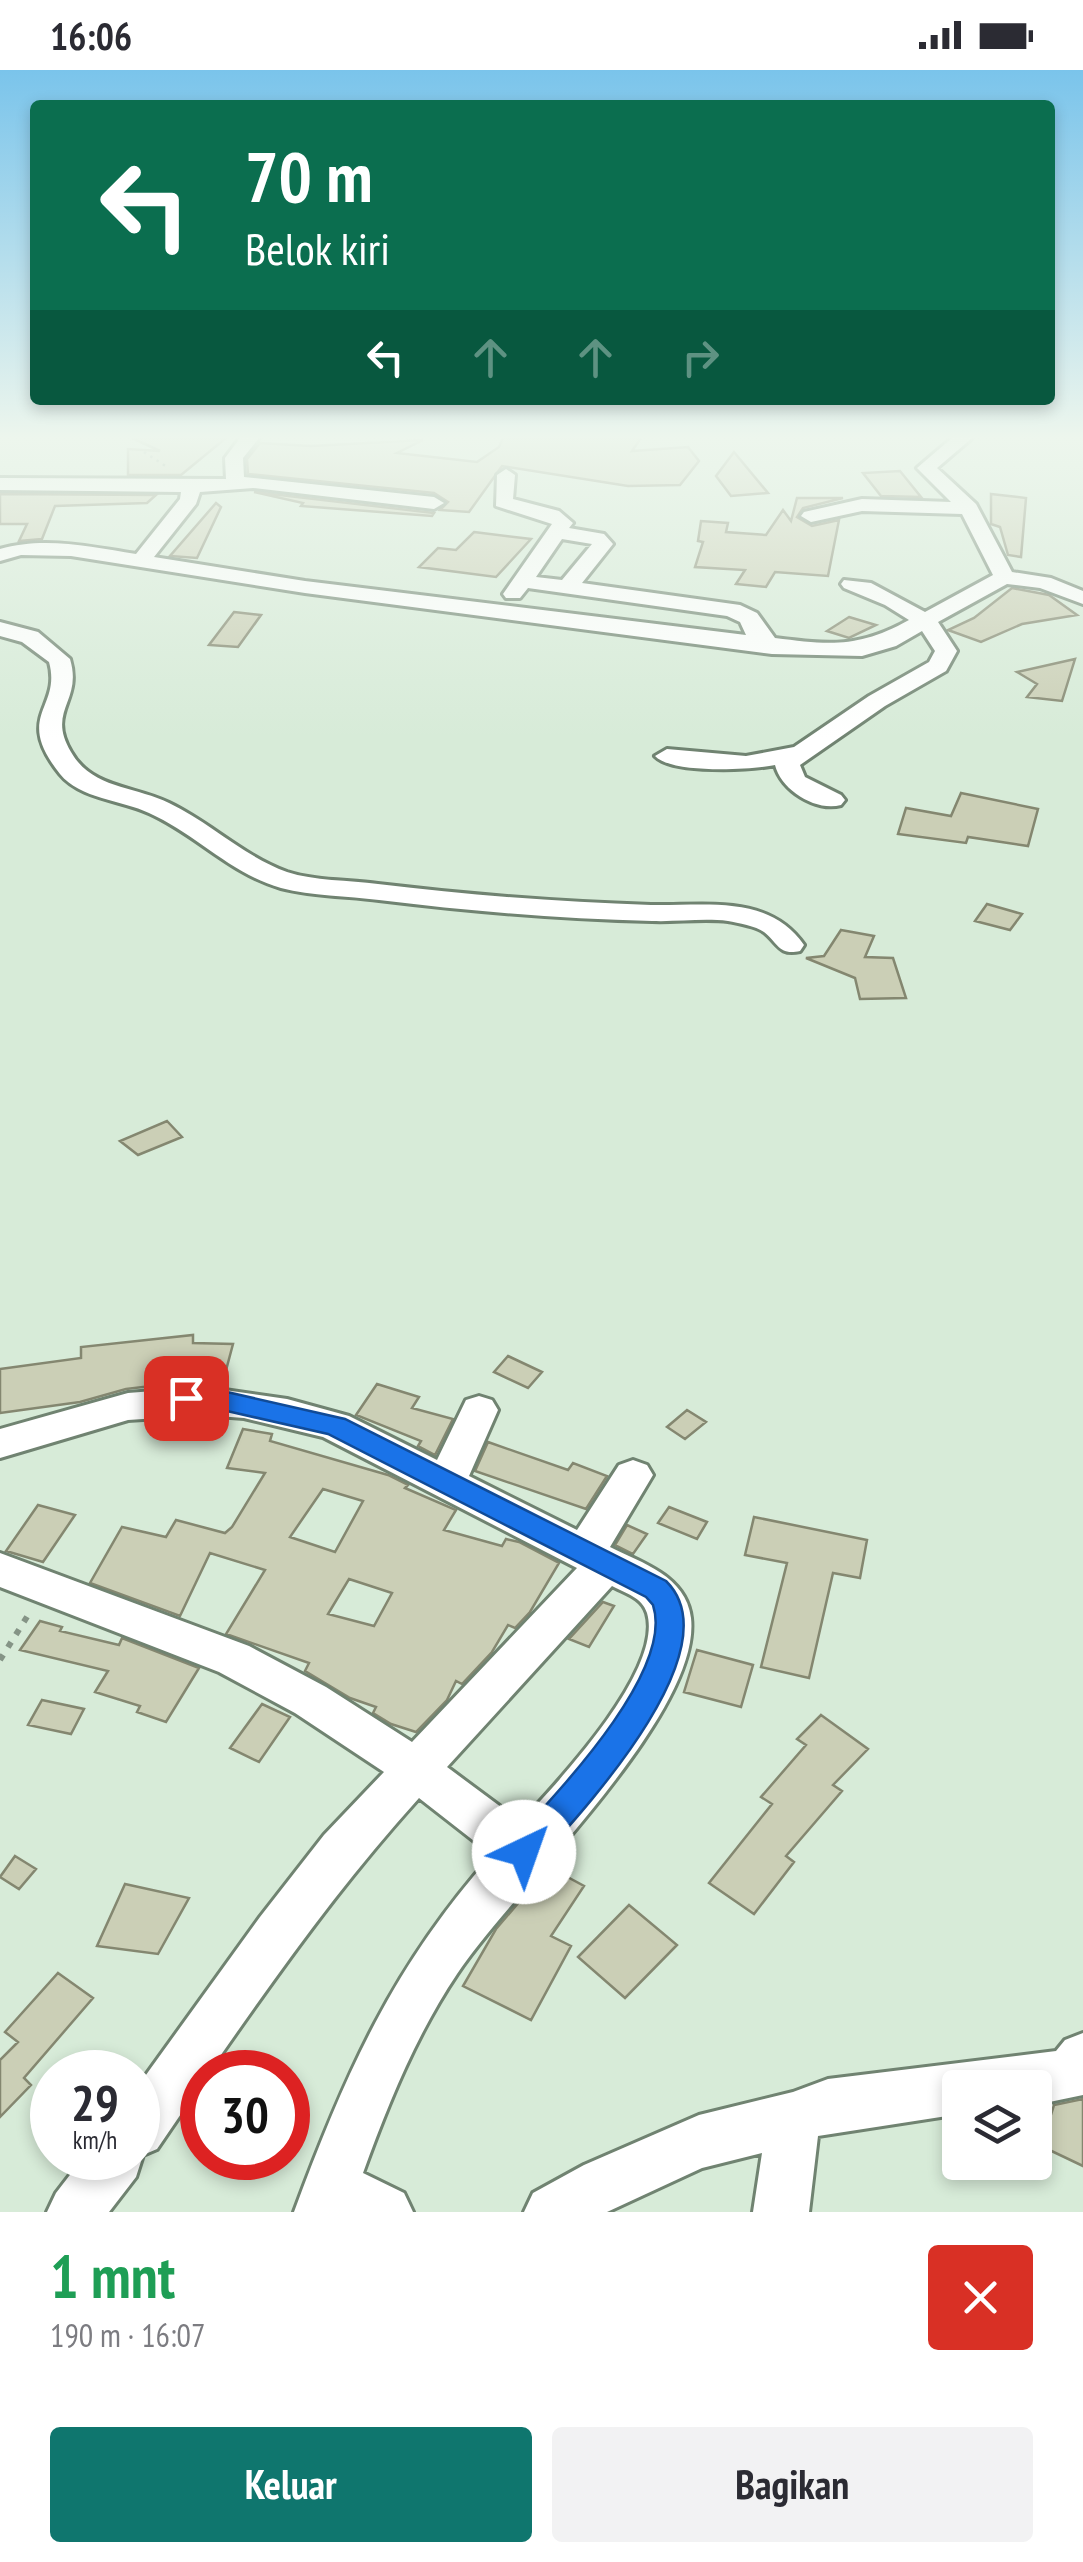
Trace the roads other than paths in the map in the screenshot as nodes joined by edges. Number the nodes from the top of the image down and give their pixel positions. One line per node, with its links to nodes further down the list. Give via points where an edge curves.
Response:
1 (159, 538): 6 (street)
2 (554, 538): 9 (street)
3 (597, 538): 10 (street, via 603,544)
4 (984, 538): 8 (street)
5 (0, 555): 6 (street, via 37,548)
6 (140, 562): 12 (street)
7 (848, 576): 13 (street, via 852,589)
8 (1004, 577): 11 (street, via 1044,582); 13 (street)
9 (522, 581): 10 (street); 12 (street)
10 (568, 587): 15 (street, via 732,610)
11 (1083, 598)
12 (502, 610): 15 (street)
13 (927, 624): 15 (street, via 862,648); 16 (street, via 943,639 946,651 938,666)
14 (0, 629): 19 (street, via 30,637 59,658 63,690 49,724 72,772 88,784 160,808 274,876 310,887 469,903 728,913 772,924)
15 (772, 647)
16 (796, 754): 17 (street, via 746,763); 18 (street, via 787,763 793,782)
17 (667, 756)
18 (832, 800)
19 (790, 945)
20 (479, 1410): 23 (street)
21 (0, 1444): 23 (street, via 119,1407 214,1400 335,1426)
22 (634, 1475): 24 (street)
23 (446, 1483): 24 (street)
24 (596, 1558): 26 (street); 27 (street, via 664,1597 668,1645 642,1706 587,1783)
25 (0, 1569): 26 (street, via 233,1659)
26 (418, 1770): 27 (street); 31 (street, via 341,1850)
27 (524, 1852): 34 (street, via 428,1974 387,2052)
28 (1083, 2058): 29 (street, via 1070,2075)
29 (1052, 2077)
30 (942, 2091): 32 (street, via 828,2105)
31 (160, 2099)
32 (794, 2119): 37 (street, via 698,2142); 38 (street)
33 (100, 2180): 35 (street)
34 (326, 2199): 36 (street)
35 (76, 2212)
36 (385, 2212)
37 (552, 2212)
38 (781, 2212)

